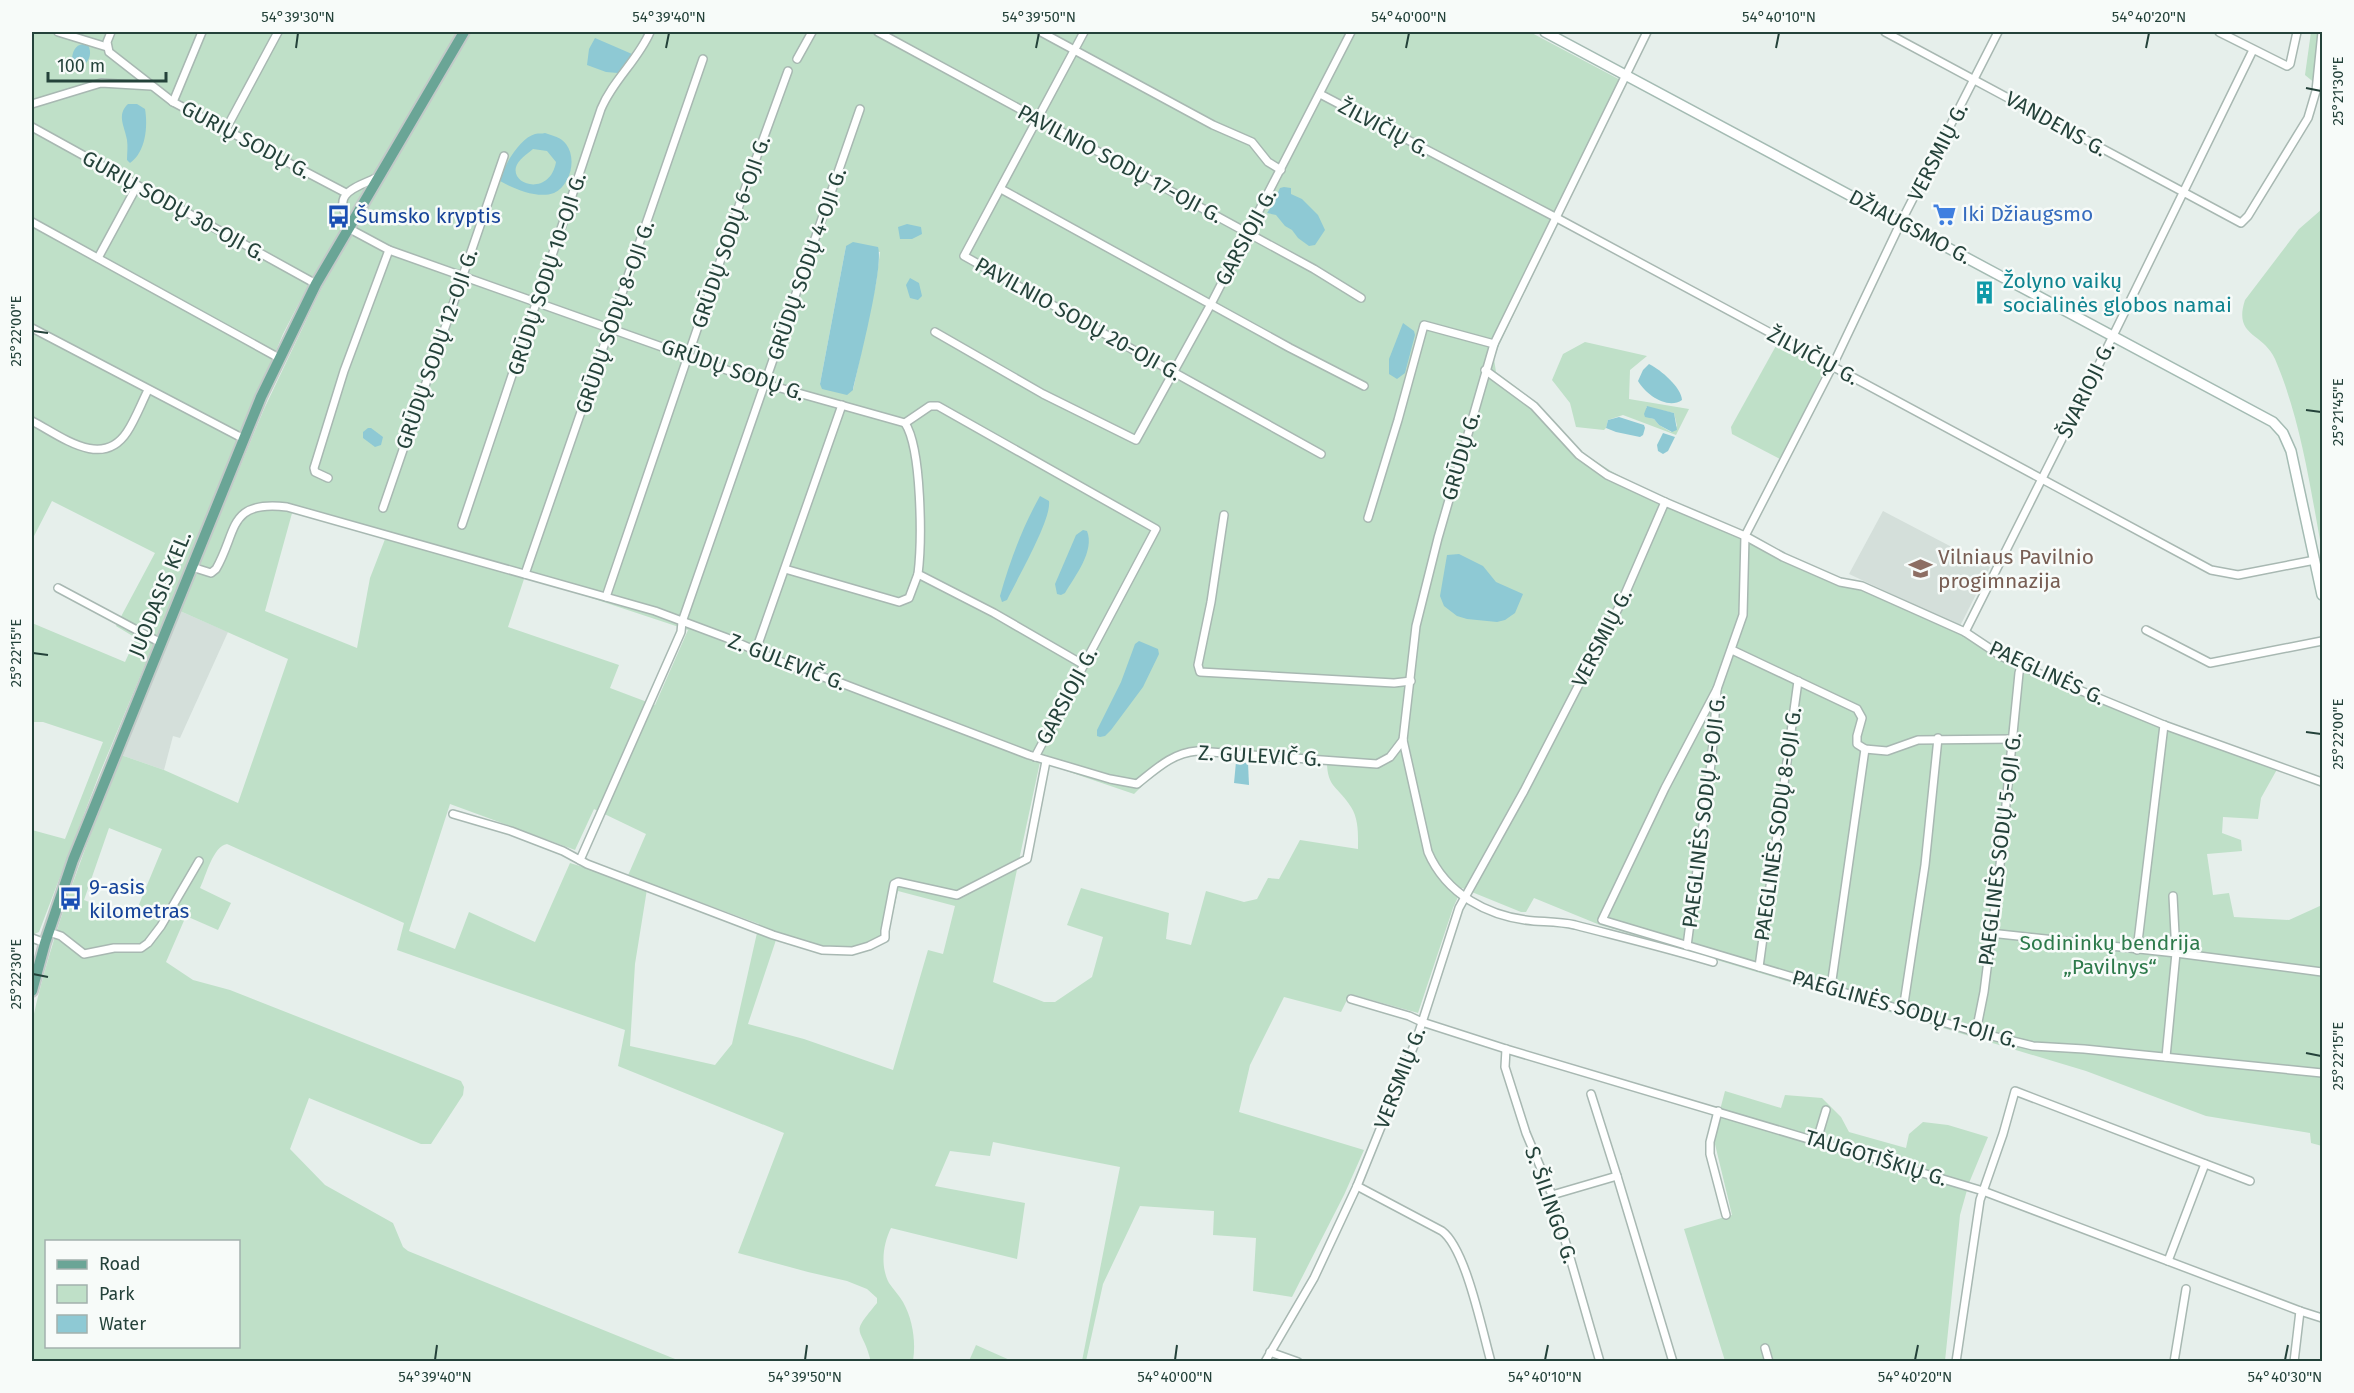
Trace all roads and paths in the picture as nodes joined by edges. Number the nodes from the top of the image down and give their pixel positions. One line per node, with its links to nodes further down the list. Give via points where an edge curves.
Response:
1 (58, 32): 19 (street)
2 (111, 32): 19 (street)
3 (202, 32): 29 (street)
4 (278, 32): 34 (street)
5 (464, 32): 37 (main road)
6 (650, 32): 52 (street, GRŪDŲ SODŲ 10-OJI G., via 606,98)
7 (812, 32): 23 (street)
8 (878, 32): 32 (street, PAVILNIO SODŲ 17-OJI G.)
9 (1041, 32): 20 (street)
10 (1084, 32): 20 (street, PAVILNIO SODŲ 20-OJI G.)
11 (1351, 32): 28 (street, GARSIOJI G.)
12 (1545, 32): 25 (street, DŽIAUGSMO G.)
13 (1647, 32): 25 (street, GRŪDŲ G.)
14 (1886, 32): 26 (street, VANDENS G.)
15 (1998, 32): 26 (street, VERSMIŲ G.)
16 (2219, 32): 21 (street)
17 (2297, 32): 21 (street, via 2290,64 2283,65)
18 (2322, 32): 40 (street, VANDENS G., via 2316,91 2308,118 2244,221 2237,222)
19 (107, 47): 27 (street, GURIŲ SODŲ G., via 117,60)
20 (1074, 50): 32 (street, PAVILNIO SODŲ 20-OJI G.); 36 (street, via 1212,125 1252,142 1268,162)
21 (2253, 50): 40 (street, ŠVARIOJI G.)
22 (703, 59): 55 (street, GRŪDŲ SODŲ 8-OJI G.)
23 (797, 59)
24 (788, 71): 59 (street, GRŪDŲ SODŲ 6-OJI G.)
25 (1626, 74): 42 (street, GRŪDŲ G.); 44 (street, DŽIAUGSMO G.)
26 (1974, 80): 40 (street, VANDENS G.); 44 (street, VERSMIŲ G.)
27 (151, 86): 29 (street, GURIŲ SODŲ G.); 30 (street, via 101,83)
28 (1320, 94): 36 (street, GARSIOJI G.); 42 (street, ŽILVIČIŲ G.)
29 (173, 102): 34 (street, GURIŲ SODŲ G.)
30 (32, 104)
31 (860, 109): 64 (street, GRŪDŲ SODŲ 4-OJI G.)
32 (1038, 120): 39 (street, PAVILNIO SODŲ 20-OJI G.); 46 (street, PAVILNIO SODŲ 17-OJI G.)
33 (32, 127): 38 (street, GURIŲ SODŲ 30-OJI G.)
34 (226, 129): 41 (street, GURIŲ SODŲ G.)
35 (504, 156): 49 (street, GRŪDŲ SODŲ 12-OJI G.)
36 (1281, 170): 46 (street, GARSIOJI G.)
37 (378, 177): 41 (street); 45 (main road, JUODASIS KEL.)
38 (137, 186): 48 (street); 50 (street, GURIŲ SODŲ 30-OJI G.)
39 (1001, 189): 53 (street); 63 (street, PAVILNIO SODŲ 20-OJI G., via 964,256)
40 (2183, 192): 57 (street, ŠVARIOJI G.)
41 (346, 193): 45 (street, via 343,209)
42 (1555, 217): 58 (street, GRŪDŲ G.); 61 (street, ŽILVIČIŲ G.)
43 (32, 222): 48 (street)
44 (1901, 222): 57 (street, DŽIAUGSMO G.); 61 (street, VERSMIŲ G.)
45 (350, 225): 47 (street, GRŪDŲ SODŲ G.); 50 (main road, JUODASIS KEL.)
46 (1248, 234): 51 (street, PAVILNIO SODŲ 17-OJI G.); 53 (street, GARSIOJI G.)
47 (389, 250): 49 (street, GRŪDŲ SODŲ G.); 72 (street, via 344,371 314,468)
48 (98, 258): 60 (street)
49 (462, 276): 52 (street, GRŪDŲ SODŲ G.); 75 (street, GRŪDŲ SODŲ 12-OJI G.)
50 (316, 284): 60 (main road, JUODASIS KEL.)
51 (1361, 298)
52 (538, 304): 55 (street, GRŪDŲ SODŲ G.); 78 (street, GRŪDŲ SODŲ 10-OJI G.)
53 (1211, 304): 63 (street, GARSIOJI G.); 65 (street)
54 (32, 328): 66 (street)
55 (611, 329): 59 (street, GRŪDŲ SODŲ G.); 83 (street, GRŪDŲ SODŲ 8-OJI G.)
56 (935, 332): 63 (street, GARSIOJI G., via 1043,394 1136,440)
57 (2113, 336): 73 (street, ŠVARIOJI G.); 80 (street, DŽIAUGSMO G., via 2266,417 2279,428 2291,452)
58 (1494, 344): 62 (street, GRŪDŲ G.); 77 (street, via 1424,325)
59 (688, 356): 64 (street, GRŪDŲ SODŲ G.); 87 (street, GRŪDŲ SODŲ 6-OJI G.)
60 (279, 358): 70 (main road, JUODASIS KEL.)
61 (1832, 367): 73 (street, ŽILVIČIŲ G.); 79 (street, VERSMIŲ G.)
62 (1485, 370): 74 (street, via 1534,406 1579,455 1607,474); 97 (street, GRŪDŲ G., via 1416,626)
63 (1173, 372): 71 (street, PAVILNIO SODŲ 20-OJI G.)
64 (766, 384): 67 (street, GRŪDŲ SODŲ G.); 88 (street, GRŪDŲ SODŲ 4-OJI G.)
65 (1364, 386)
66 (148, 390): 68 (street, via 127,433 101,450 88,449); 70 (street)
67 (842, 405): 69 (street, GRŪDŲ SODŲ G.); 82 (street)
68 (32, 421)
69 (905, 423): 84 (street, via 915,447 921,539); 95 (street, GARSIOJI G., via 930,406 938,406 1156,530)
70 (244, 439): 81 (main road, JUODASIS KEL.)
71 (1321, 454)
72 (328, 478)
73 (2041, 480): 80 (street, ŽILVIČIŲ G., via 2221,573 2238,575); 90 (street, ŠVARIOJI G.)
74 (1665, 502): 79 (street); 112 (street, VERSMIŲ G., via 1617,609)
75 (383, 508)
76 (1224, 515): 97 (street, via 1198,665 1200,672)
77 (1368, 518)
78 (462, 525)
79 (1745, 536): 90 (street, PAEGLINĖS G., via 1840,582 1862,586); 94 (street, PAEGLINĖS SODŲ 9-OJI G., via 1744,604)
80 (2315, 560): 86 (street, DŽIAUGSMO G.)
81 (192, 567): 83 (street, Z. GULEVIČ G., via 211,573 219,564 235,521 252,509 269,505); 92 (main road, JUODASIS KEL.)
82 (785, 569): 84 (street, via 899,602 909,598); 93 (street)
83 (525, 574): 87 (street, Z. GULEVIČ G.)
84 (918, 574): 95 (street)
85 (58, 588): 92 (street)
86 (2322, 595)
87 (606, 597): 88 (street, Z. GULEVIČ G.)
88 (682, 622): 93 (street, Z. GULEVIČ G.); 109 (street, GRŪDŲ SODŲ 4-OJI G., via 681,632)
89 (2146, 630): 91 (street, via 2210,663)
90 (1965, 632): 96 (street, PAEGLINĖS G.)
91 (2322, 641)
92 (161, 643): 113 (main road, JUODASIS KEL.)
93 (756, 650): 105 (street, Z. GULEVIČ G.)
94 (1732, 650): 98 (street); 99 (street, PAEGLINĖS SODŲ 9-OJI G.)
95 (1084, 665): 105 (street, GARSIOJI G.)
96 (2021, 666): 100 (street, PAEGLINĖS G.); 102 (street, PAEGLINĖS SODŲ 5-OJI G.)
97 (1411, 681): 103 (street, GRŪDŲ G.)
98 (1797, 681): 104 (street, via 1857,709 1862,723 1857,744); 121 (street, PAEGLINĖS SODŲ 8-OJI G.)
99 (1718, 688): 117 (street, PAEGLINĖS SODŲ 9-OJI G.); 117 (street, PAEGLINĖS SODŲ 1-OJI G., via 1602,920)
100 (2164, 725): 107 (street, PAEGLINĖS G.); 118 (street)
101 (1938, 738): 102 (street); 104 (street, via 1907,742 1894,750); 126 (street, via 1925,865)
102 (2013, 739): 114 (street, PAEGLINĖS SODŲ 5-OJI G.)
103 (1403, 740): 106 (street, Z. GULEVIČ G., via 1390,758 1377,764 1183,752 1137,784); 112 (street, GRŪDŲ G., via 1428,852 1439,873)
104 (1864, 749): 123 (street)
105 (1035, 757): 106 (street, Z. GULEVIČ G.)
106 (1046, 761): 109 (street, via 1028,859 957,895 894,884 885,938 861,949 822,950 773,935)
107 (2322, 782)
108 (453, 814): 109 (street, via 511,831)
109 (580, 860)
110 (199, 861): 113 (street, via 155,936 141,948 84,954 61,936)
111 (2173, 896): 119 (street)
112 (1464, 898): 120 (street, GRŪDŲ G., via 1518,919 1572,925); 127 (street, VERSMIŲ G.)
113 (48, 932): 116 (main road, JUODASIS KEL.)
114 (1990, 933): 118 (street); 128 (street, PAEGLINĖS SODŲ 5-OJI G.)
115 (32, 939): 116 (street)
116 (45, 943): 124 (main road, JUODASIS KEL.)
117 (1687, 946): 121 (street, PAEGLINĖS SODŲ 1-OJI G.)
118 (2137, 950): 119 (street)
119 (2176, 953): 122 (street); 130 (street)
120 (1713, 962)
121 (1759, 967): 123 (street, PAEGLINĖS SODŲ 1-OJI G.)
122 (2322, 972)
123 (1831, 987): 126 (street, PAEGLINĖS SODŲ 1-OJI G.)
124 (32, 991)
125 (1351, 999): 127 (street, TAUGOTIŠKIŲ G.)
126 (1903, 1010): 128 (street, PAEGLINĖS SODŲ 1-OJI G.)
127 (1422, 1022): 129 (street, TAUGOTIŠKIŲ G.); 139 (street, VERSMIŲ G.)
128 (1976, 1032): 130 (street, PAEGLINĖS SODŲ 1-OJI G., via 2033,1046)
129 (1506, 1049): 134 (street, TAUGOTIŠKIŲ G.); 141 (street, S. ŠILINGO G., via 1505,1067 1522,1122)
130 (2166, 1057): 131 (street, PAEGLINĖS SODŲ 1-OJI G.)
131 (2322, 1073)
132 (1592, 1094): 137 (street)
133 (1826, 1110): 135 (street)
134 (1718, 1111): 135 (street, TAUGOTIŠKIŲ G.); 142 (street, via 1710,1154)
135 (1817, 1140): 140 (street, TAUGOTIŠKIŲ G.)
136 (2205, 1164): 138 (street); 140 (street, via 2015,1091); 143 (street)
137 (1617, 1176): 141 (street); 153 (street)
138 (2250, 1181)
139 (1357, 1186): 148 (street, VERSMIŲ G., via 1324,1258); 151 (street, via 1442,1230 1452,1240 1462,1260)
140 (1983, 1191): 143 (street, TAUGOTIŠKIŲ G.); 155 (street)
141 (1552, 1195): 152 (street, S. ŠILINGO G.)
142 (1726, 1215)
143 (2168, 1261): 145 (street, TAUGOTIŠKIŲ G.)
144 (2186, 1289): 156 (street)
145 (2300, 1311): 146 (street, TAUGOTIŠKIŲ G.); 157 (street)
146 (2322, 1317)
147 (1765, 1348): 154 (street)
148 (1270, 1352): 149 (street, VERSMIŲ G.); 150 (street)
149 (1265, 1362)
150 (1298, 1362)
151 (1491, 1362)
152 (1600, 1362)
153 (1673, 1362)
154 (1769, 1362)
155 (1956, 1362)
156 (2174, 1362)
157 (2294, 1362)

